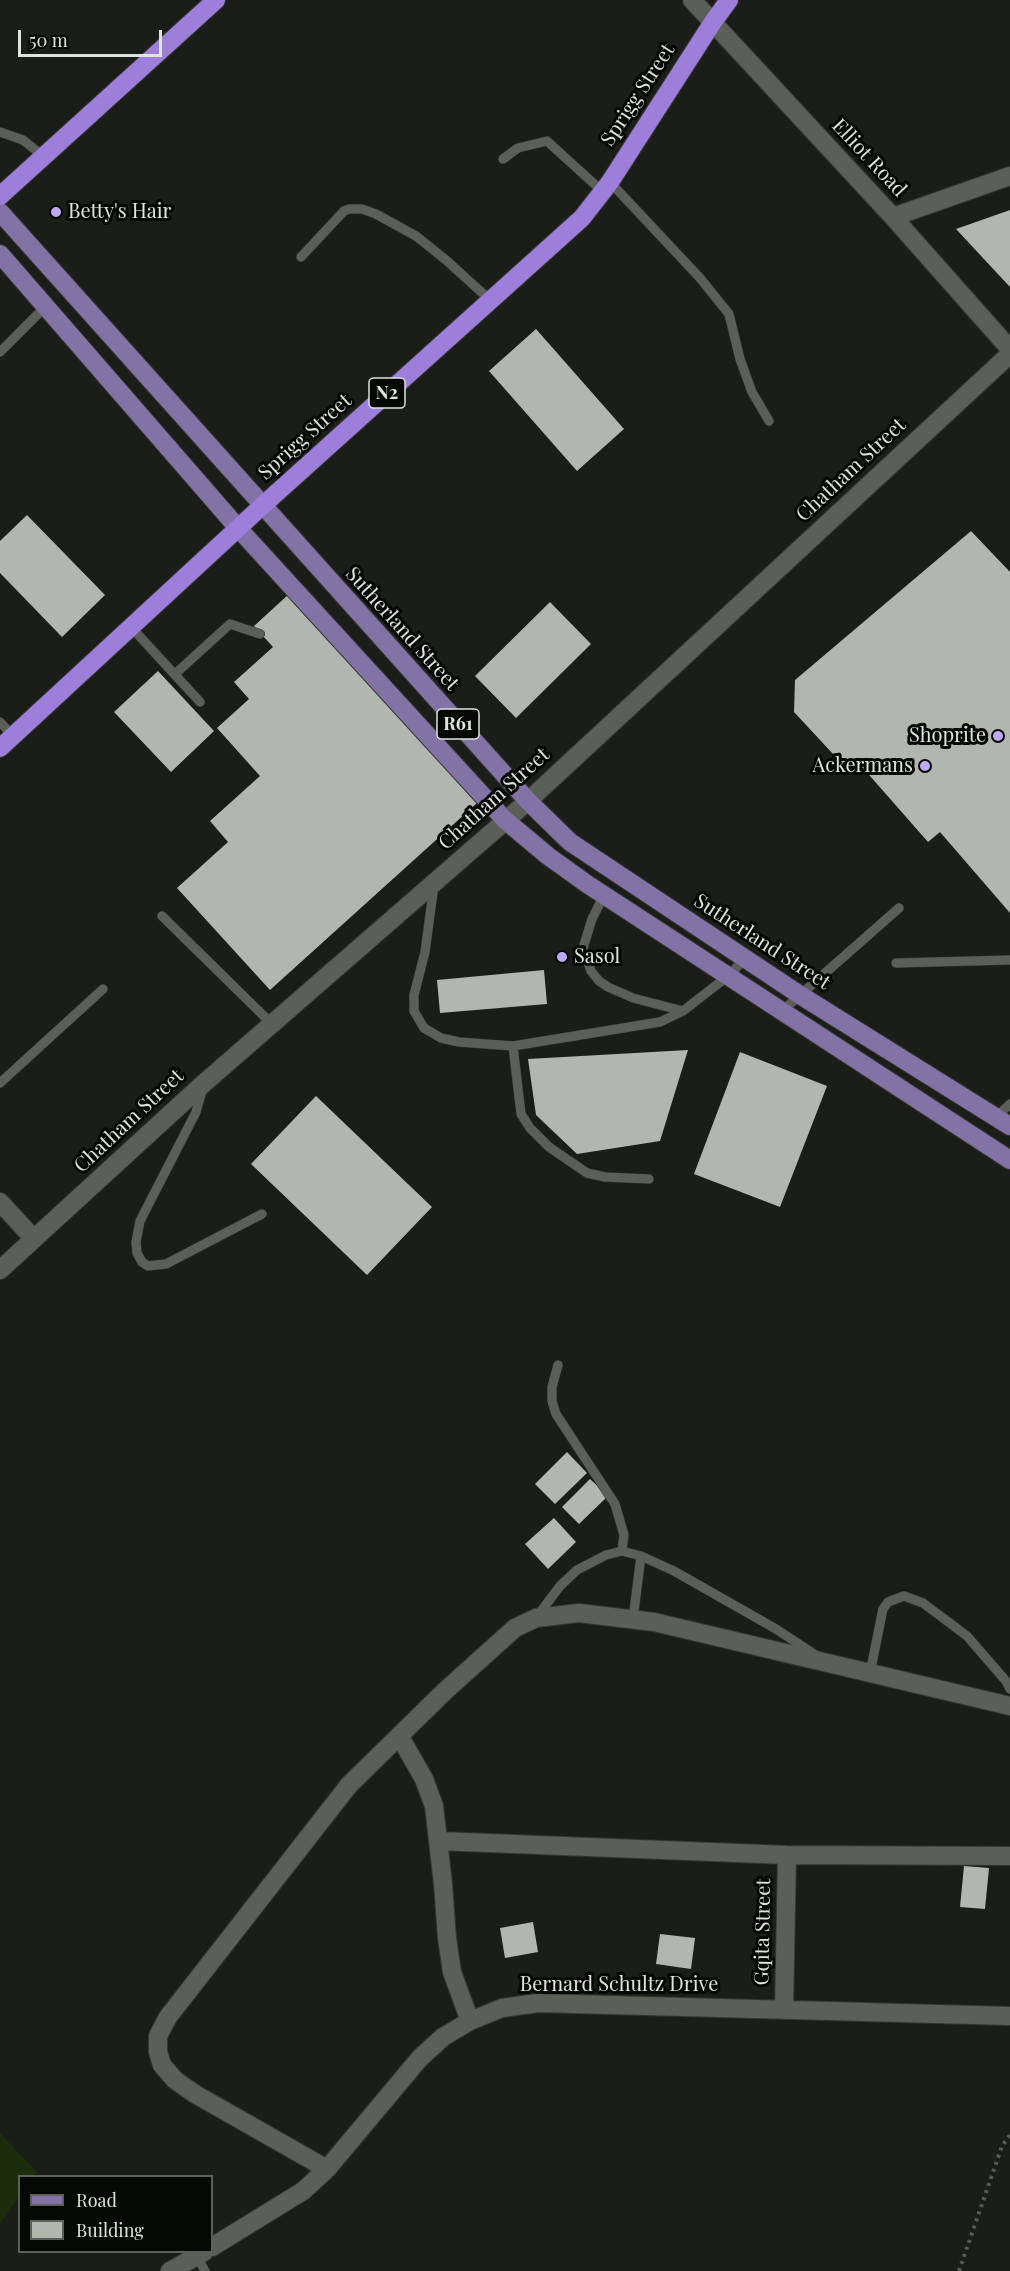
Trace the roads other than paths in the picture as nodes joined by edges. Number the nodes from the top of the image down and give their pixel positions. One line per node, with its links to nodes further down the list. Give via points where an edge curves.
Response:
1 (216, 0): 6 (highway)
2 (692, 0): 4 (street, Elliot Road)
3 (729, 0): 4 (highway, Sprigg Street / N2)
4 (713, 22): 9 (highway, Sprigg Street / N2); 12 (street, Elliot Road)
5 (0, 132): 6 (lane, via 22,140)
6 (43, 156): 10 (highway)
7 (503, 159): 9 (lane, via 518,148 547,141)
8 (1010, 176): 12 (street)
9 (606, 186): 15 (highway, Sprigg Street / N2, via 582,218); 19 (lane, via 700,278 729,315 752,392)
10 (0, 196)
11 (0, 212): 20 (main road, Sutherland Street / R61)
12 (893, 217): 17 (street, Elliot Road)
13 (0, 254): 16 (main road, R61)
14 (301, 257): 15 (lane, via 344,211 362,209 416,236)
15 (490, 300): 20 (highway, Sprigg Street / N2)
16 (45, 307): 18 (lane); 21 (main road, R61)
17 (1010, 351): 28 (street, Chatham Street)
18 (0, 352)
19 (769, 421)
20 (262, 506): 21 (highway, Sprigg Street / N2); 28 (main road, Sutherland Street / R61)
21 (238, 528): 22 (highway, Sprigg Street / N2); 29 (main road, R61)
22 (131, 627): 24 (lane); 27 (highway, Sprigg Street / N2)
23 (260, 634): 24 (lane, via 230,624)
24 (175, 674): 25 (lane)
25 (200, 702)
26 (0, 722): 27 (lane)
27 (7, 742)
28 (528, 801): 29 (street, Chatham Street); 34 (main road, Sutherland Street / R61, via 570,842)
29 (505, 820): 30 (street, Chatham Street); 31 (main road, R61)
30 (434, 883): 42 (street, Chatham Street); 43 (lane, via 414,1011 424,1028 441,1038)
31 (604, 895): 37 (main road, R61); 40 (lane, via 583,948 591,971 599,981 624,994)
32 (899, 908): 39 (lane)
33 (162, 916): 42 (lane)
34 (745, 959): 37 (lane); 39 (main road, Sutherland Street / R61)
35 (1010, 960): 36 (lane)
36 (896, 963)
37 (728, 976): 40 (lane); 41 (main road, R61)
38 (103, 989): 44 (lane)
39 (800, 995): 41 (lane); 47 (main road, Sutherland Street / R61)
40 (683, 1011): 43 (lane, via 660,1022)
41 (782, 1011): 48 (main road, R61)
42 (272, 1024): 45 (street, Chatham Street)
43 (513, 1046): 49 (lane, via 522,1114 549,1147 587,1173)
44 (0, 1083)
45 (203, 1084): 51 (lane, via 196,1112 140,1221 137,1253 148,1266 166,1264); 52 (street, Chatham Street)
46 (1010, 1104): 47 (lane)
47 (1003, 1122)
48 (1010, 1160)
49 (649, 1179)
50 (0, 1202): 52 (street)
51 (261, 1214)
52 (34, 1239): 53 (street, Chatham Street)
53 (0, 1270)
54 (558, 1365): 55 (lane, via 552,1394 556,1414 615,1504 624,1535)
55 (622, 1551): 56 (lane); 57 (lane, via 576,1570)
56 (641, 1556): 58 (lane); 59 (lane, via 746,1611)
57 (536, 1618): 58 (street, via 579,1613); 63 (street, via 515,1628)
58 (633, 1619): 59 (street)
59 (824, 1662): 60 (street)
60 (870, 1673): 61 (lane, via 882,1609 904,1596 923,1603 967,1636); 62 (street)
61 (1010, 1689)
62 (1010, 1706)
63 (400, 1737): 64 (street, via 424,1779 434,1806); 70 (street, via 349,1785 168,2017 158,2037 162,2065 175,2080)
64 (439, 1841): 65 (street); 69 (street, via 452,1972)
65 (787, 1855): 66 (street); 67 (street, Gqita Street)
66 (1010, 1856)
67 (784, 2010): 68 (street, Bernard Schultz Drive); 69 (street, Bernard Schultz Drive, via 538,2003 502,2007)
68 (1010, 2016)
69 (470, 2021): 70 (street, Bernard Schultz Drive, via 442,2037 420,2058)
70 (327, 2169): 71 (street, Bernard Schultz Drive, via 303,2191)
71 (213, 2250)
72 (204, 2256): 73 (street, Bernard Schultz Drive)
73 (170, 2271)

